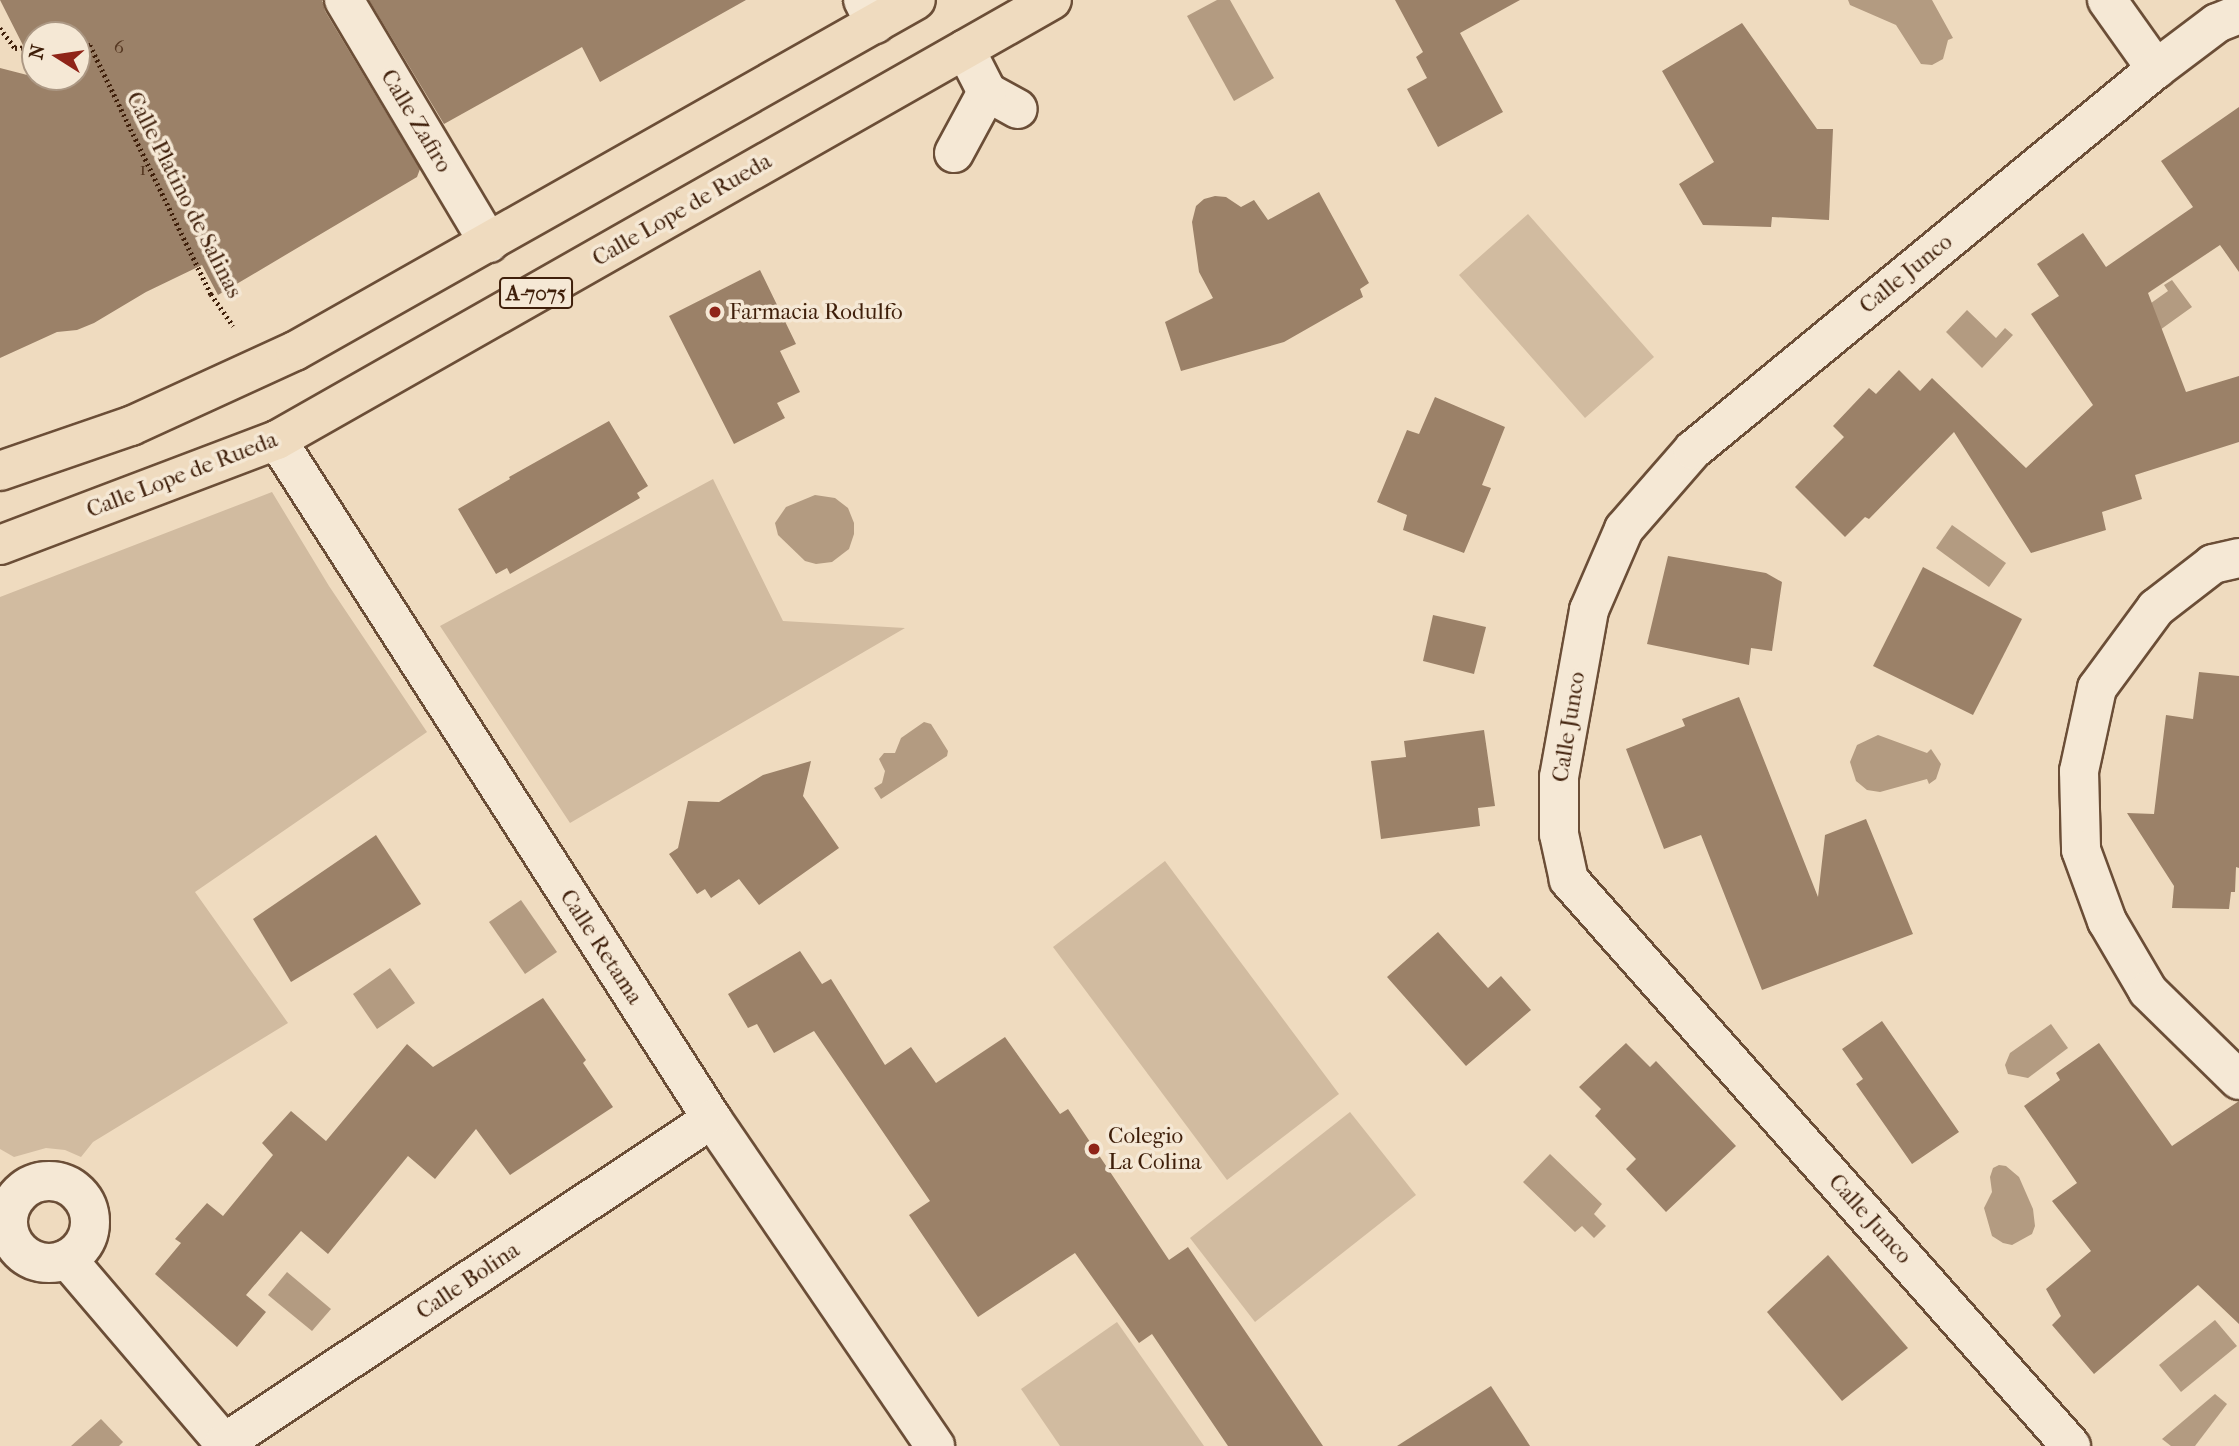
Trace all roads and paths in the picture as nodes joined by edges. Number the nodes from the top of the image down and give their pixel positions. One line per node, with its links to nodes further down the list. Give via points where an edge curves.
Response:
1 (344, 0): 13 (street, Calle Zafiro)
2 (916, 0): 5 (main road, A-7075)
3 (1052, 0): 10 (main road, Calle Lope de Rueda / A-7075)
4 (2107, 0): 11 (street)
5 (869, 12): 13 (main road, A-7075)
6 (2239, 14): 11 (street, Calle Junco, via 2217,23)
7 (0, 28): 9 (path, via 15,48)
8 (91, 47): 14 (path, Calle Platino de Salinas, via 211,294)
9 (21, 48)
10 (965, 49): 12 (street, via 1002,101); 15 (main road, Calle Lope de Rueda / A-7075)
11 (2156, 69): 24 (street, Calle Junco, via 1693,450 1624,529 1588,610 1559,777 1559,834 1569,880)
12 (954, 153)
13 (489, 243): 14 (main road, A-7075)
14 (261, 367): 16 (main road, A-7075, via 131,426)
15 (277, 440): 17 (main road, Calle Lope de Rueda / A-7075); 20 (street, Calle Retama)
16 (0, 471)
17 (0, 545)
18 (2239, 558): 19 (street, via 2213,564 2156,608 2097,688 2079,771 2081,850 2107,922 2148,991)
19 (2239, 1080)
20 (712, 1119): 22 (street, Calle Bolina); 23 (street, Calle Retama)
21 (67, 1259): 22 (street, Calle Bolina)
22 (226, 1444)
23 (935, 1446)
24 (2071, 1446)

